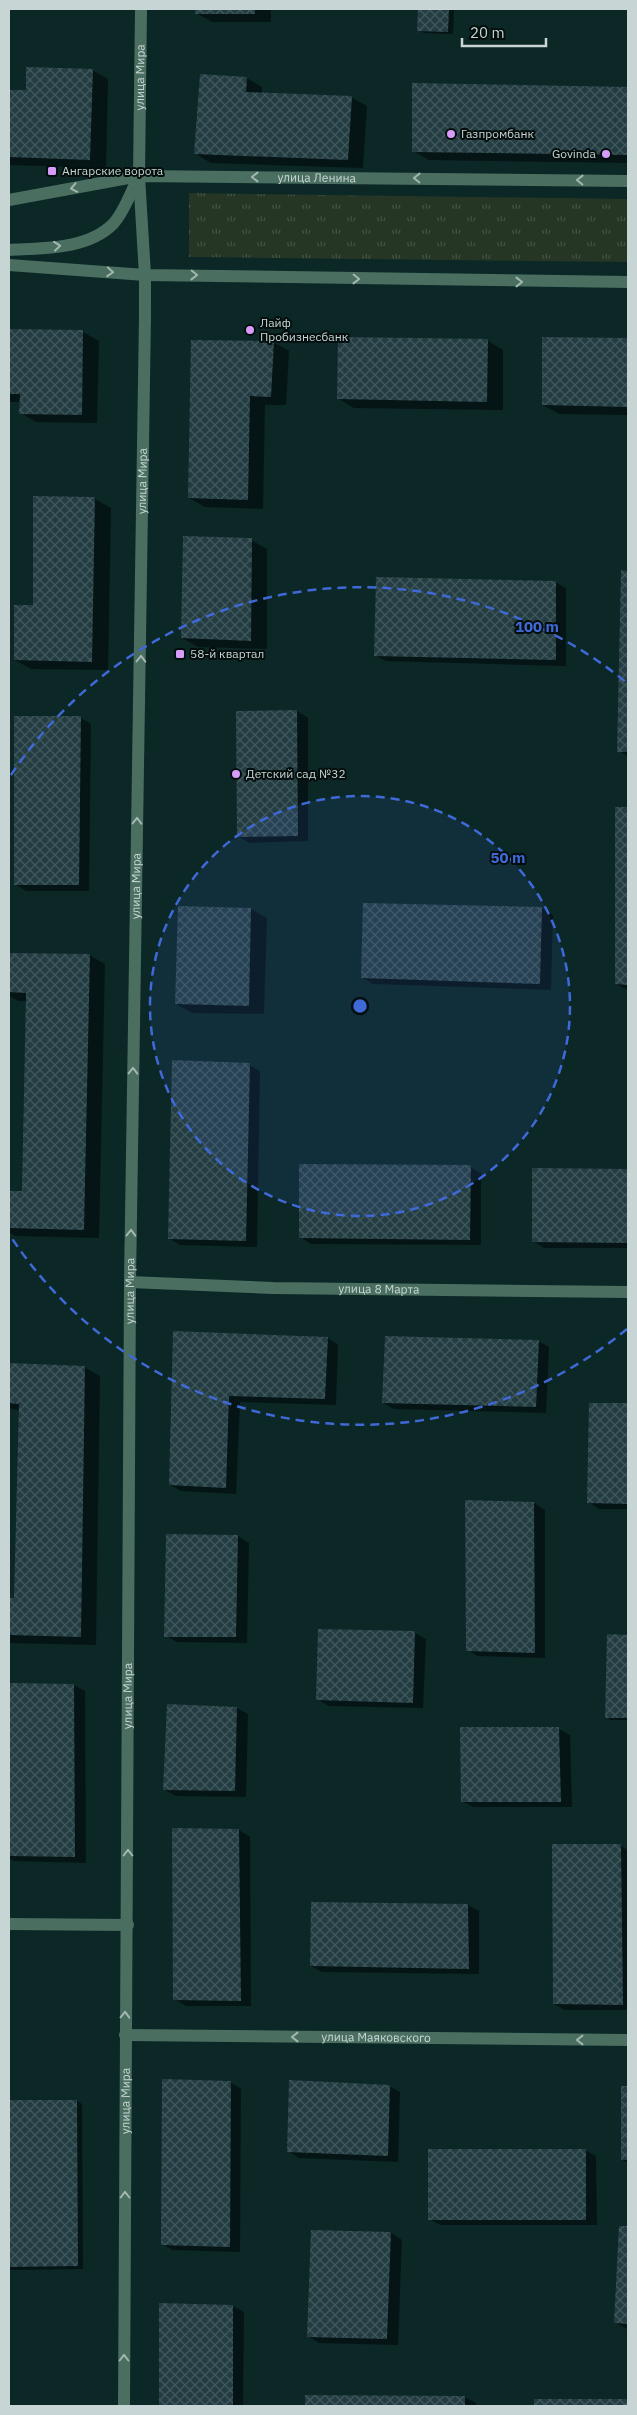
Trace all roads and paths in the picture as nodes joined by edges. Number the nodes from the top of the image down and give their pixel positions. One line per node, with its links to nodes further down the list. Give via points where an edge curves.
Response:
1 (141, 9): 2 (street, улица Мира)
2 (139, 176): 3 (street, улица Ленина, one-way to 2); 4 (street, улица Ленина, one-way to 4); 5 (street, улица Мира, one-way to 2, via 64,246 104,231 114,223); 7 (street, улица Мира)
3 (628, 181)
4 (9, 200)
5 (9, 250)
6 (9, 265): 7 (street, one-way to 7)
7 (145, 274): 8 (street, one-way to 8); 9 (street, улица Мира, one-way to 7)
8 (628, 282)
9 (130, 1282): 10 (street, улица 8 Марта, via 282,1288); 12 (street, улица Мира, one-way to 9)
10 (628, 1292)
11 (9, 1924): 12 (street)
12 (128, 1925): 13 (street, улица Мира, one-way to 12)
13 (125, 2035): 14 (street, улица Маяковского, one-way to 13); 15 (street, улица Мира, one-way to 13)
14 (628, 2040)
15 (124, 2406)

